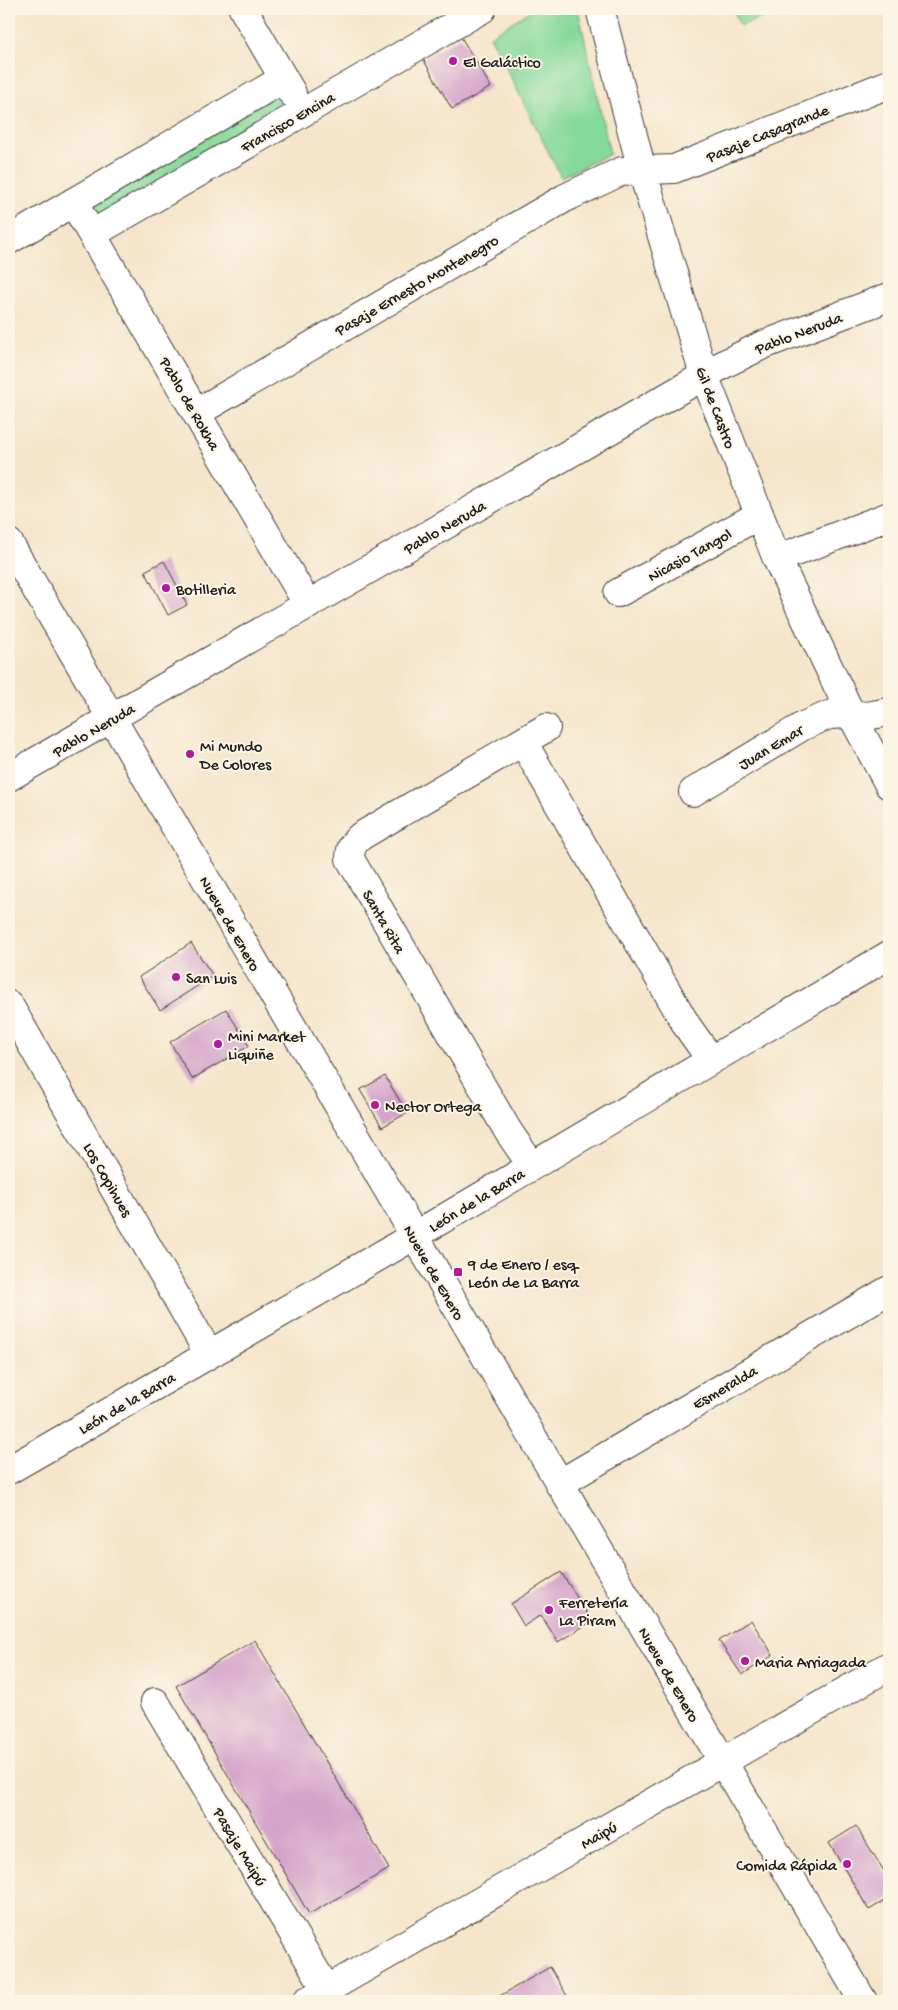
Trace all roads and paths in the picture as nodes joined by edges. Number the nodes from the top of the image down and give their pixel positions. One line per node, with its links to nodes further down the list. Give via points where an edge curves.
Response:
1 (244, 9): 4 (street)
2 (600, 9): 7 (street, Gil de Castro)
3 (478, 10): 6 (street, Francisco Encina)
4 (283, 78): 6 (street); 8 (street)
5 (889, 84): 7 (street, Pasaje Casagrande, via 674,169)
6 (302, 112): 9 (street, Francisco Encina)
7 (642, 170): 12 (street, Gil de Castro); 13 (street, Pasaje Ernesto Montenegro, via 622,171 564,198)
8 (73, 202): 9 (street, Pablo de Rokha); 10 (street)
9 (92, 234): 13 (street, Pablo de Rokha)
10 (9, 240)
11 (889, 297): 12 (street, Pablo Neruda, via 763,345)
12 (704, 375): 14 (street, Gil de Castro); 19 (street, Pablo Neruda)
13 (196, 413): 19 (street, Pablo de Rokha)
14 (759, 515): 17 (street, Gil de Castro); 18 (street, Nicasio Tangol)
15 (889, 516): 17 (street)
16 (9, 543): 22 (street, Nueve de Enero)
17 (777, 559): 21 (street, Gil de Castro)
18 (618, 593)
19 (308, 605): 22 (street, Pablo Neruda)
20 (889, 712): 21 (street, Juan Emar, via 866,716)
21 (851, 714): 26 (street, Gil de Castro); 27 (street, Juan Emar, via 829,715 803,726)
22 (111, 718): 25 (street, Pablo Neruda); 32 (street, Nueve de Enero)
23 (546, 728): 24 (street, Santa Rita)
24 (523, 742): 30 (street); 31 (street, Santa Rita, via 361,836 350,850 350,859)
25 (9, 777)
26 (889, 785)
27 (693, 792)
28 (889, 955): 30 (street, León de la Barra)
29 (9, 1005): 34 (street, Los Copihues)
30 (711, 1060): 31 (street, León de la Barra)
31 (532, 1166): 32 (street, León de la Barra)
32 (414, 1236): 34 (street, León de la Barra); 36 (street, Nueve de Enero)
33 (889, 1290): 36 (street, Esmeralda)
34 (209, 1354): 35 (street, León de la Barra)
35 (9, 1470)
36 (559, 1484): 39 (street, Nueve de Enero)
37 (889, 1666): 39 (street, Maipú)
38 (155, 1702): 40 (street, Pasaje Maipú)
39 (722, 1762): 40 (street, Maipú); 41 (street, Nueve de Enero)
40 (317, 1996)
41 (863, 2001)

